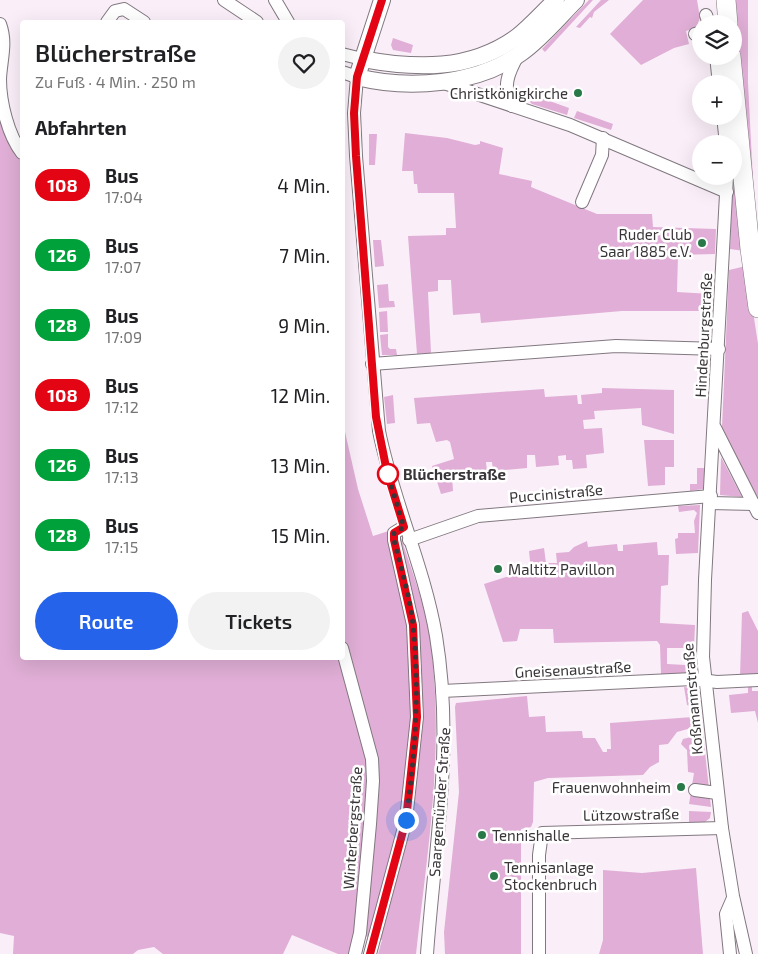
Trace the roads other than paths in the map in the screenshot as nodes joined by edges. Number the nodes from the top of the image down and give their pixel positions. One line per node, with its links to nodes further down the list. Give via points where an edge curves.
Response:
1 (224, 0): 10 (street)
2 (275, 0): 11 (street)
3 (382, 0): 15 (main road, Saargemünder Straße)
4 (556, 0): 15 (main road, via 517,37 493,52 462,62 418,66)
5 (576, 0): 13 (main road)
6 (726, 0): 7 (highway)
7 (727, 15)
8 (109, 20): 9 (street, via 115,11 124,9)
9 (141, 20)
10 (254, 20)
11 (287, 20)
12 (0, 24): 21 (street, via 4,39 0,80 3,105)
13 (519, 54): 18 (main road, via 489,70); 19 (street, via 507,79 507,95)
14 (345, 55): 15 (street)
15 (362, 59): 17 (main road, Saargemünder Straße)
16 (732, 65): 25 (highway)
17 (350, 74): 18 (main road, via 386,82); 27 (street, Saargemünder Straße)
18 (441, 82): 19 (street)
19 (512, 106): 20 (street)
20 (603, 138): 23 (street); 24 (street, via 602,155)
21 (20, 150)
22 (727, 185): 23 (street, Hindenburgstraße)
23 (727, 192): 26 (street, Hindenburgstraße)
24 (582, 202)
25 (758, 308)
26 (719, 349): 27 (street, via 616,346); 28 (street, Hindenburgstraße)
27 (372, 364): 31 (street, Saargemünder Straße, via 382,448)
28 (714, 428): 29 (street, Hindenburgstraße); 30 (street)
29 (710, 499): 30 (street, Puccinistraße); 32 (street, Puccinistraße, via 478,516); 34 (street, Koßmannstraße, via 702,657)
30 (756, 509)
31 (404, 527): 32 (street, Saargemünder Straße); 42 (street, via 394,533 394,540 413,625 417,694 413,765 401,842)
32 (409, 540): 36 (street, Saargemünder Straße, via 430,608)
33 (345, 658): 41 (street, Winterbergstraße, via 368,736 373,781)
34 (704, 679): 35 (street, Gneisenaustraße, via 717,682); 36 (street, Gneisenaustraße); 38 (street, Koßmannstraße)
35 (758, 680)
36 (442, 691): 43 (street, Saargemünder Straße, via 444,761)
37 (695, 790): 38 (street)
38 (717, 793): 39 (street, Koßmannstraße)
39 (722, 828): 40 (street, Koßmannstraße); 44 (street, Lützowstraße, via 542,833)
40 (733, 898): 45 (street, Koßmannstraße, via 726,914); 46 (street, Koßmannstraße)
41 (356, 954)
42 (370, 954)
43 (427, 954)
44 (539, 954)
45 (730, 954)
46 (746, 954)

